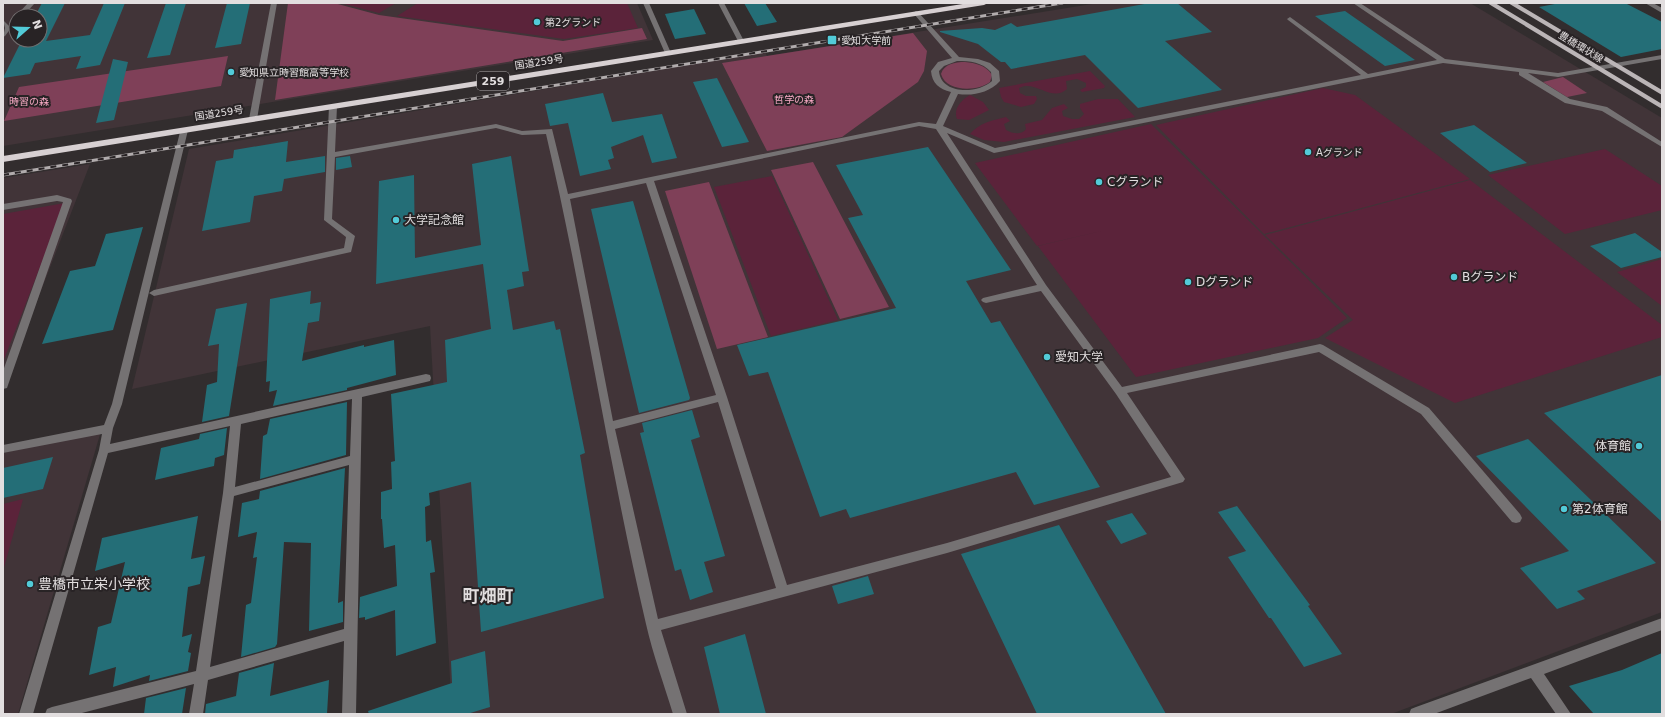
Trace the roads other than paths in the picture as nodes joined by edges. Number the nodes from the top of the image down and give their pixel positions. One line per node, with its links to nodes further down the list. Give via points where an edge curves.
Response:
1 (274, 3): 27 (street)
2 (646, 3): 15 (street)
3 (721, 3): 14 (street)
4 (984, 3): 10 (highway, 国道259号 / 259)
5 (1356, 3): 18 (street)
6 (1490, 3): 20 (main road, 豊橋環状線)
7 (1511, 3): 19 (main road, 豊橋環状線)
8 (1648, 3): 9 (street)
9 (1662, 10)
10 (916, 13): 14 (highway, 国道259号 / 259); 17 (street)
11 (1290, 19): 22 (street)
12 (3, 22): 13 (street, via 8,28)
13 (3, 35)
14 (741, 41): 15 (highway, 国道259号 / 259)
15 (668, 53): 25 (highway, 国道259号 / 259)
16 (1662, 57): 19 (street)
17 (957, 59): 23 (street, via 941,64 934,74 940,84); 23 (street, via 983,62 993,68 997,78 994,84 986,89)
18 (1443, 62): 21 (street); 22 (street)
19 (1615, 65): 20 (street); 24 (main road, 豊橋環状線)
20 (1596, 68): 21 (street, via 1558,75); 26 (main road, 豊橋環状線)
21 (1520, 72): 30 (street, via 1568,101 1604,109)
22 (1368, 77): 28 (street, via 994,151)
23 (955, 91): 28 (street)
24 (1662, 93)
25 (333, 106): 27 (highway, 国道259号 / 259); 31 (street)
26 (1662, 107)
27 (253, 119): 29 (highway, 国道259号 / 259)
28 (939, 127): 33 (street, via 919,124); 36 (street)
29 (184, 130): 32 (highway, 国道259号 / 259); 46 (street, via 118,397)
30 (1662, 145)
31 (332, 156): 34 (street, via 496,126 522,133 549,131); 37 (street, via 328,220 351,236 348,250)
32 (3, 159)
33 (649, 180): 34 (street); 43 (street)
34 (566, 197): 45 (street)
35 (3, 207): 40 (street, via 57,198 68,201)
36 (1042, 287): 38 (street); 41 (street)
37 (154, 293)
38 (986, 300)
39 (426, 378): 42 (street)
40 (3, 385)
41 (1120, 391): 51 (street, via 1320,348 1425,411); 52 (street, via 1179,479 947,548)
42 (357, 394): 44 (street); 49 (street)
43 (722, 397): 45 (street); 52 (street)
44 (236, 420): 48 (street); 50 (street)
45 (609, 426): 54 (street)
46 (108, 428): 47 (street); 48 (street)
47 (3, 449)
48 (104, 450): 58 (street)
49 (356, 459): 50 (street); 55 (street)
50 (229, 492): 57 (street)
51 (1516, 518)
52 (783, 590): 54 (street)
53 (1662, 624): 56 (street)
54 (653, 626): 62 (street)
55 (350, 633): 57 (street); 61 (street)
56 (1534, 671): 63 (street); 64 (street)
57 (202, 676): 59 (street); 60 (street)
58 (26, 714)
59 (52, 714)
60 (196, 714)
61 (349, 714)
62 (680, 714)
63 (1416, 714)
64 (1564, 714)

